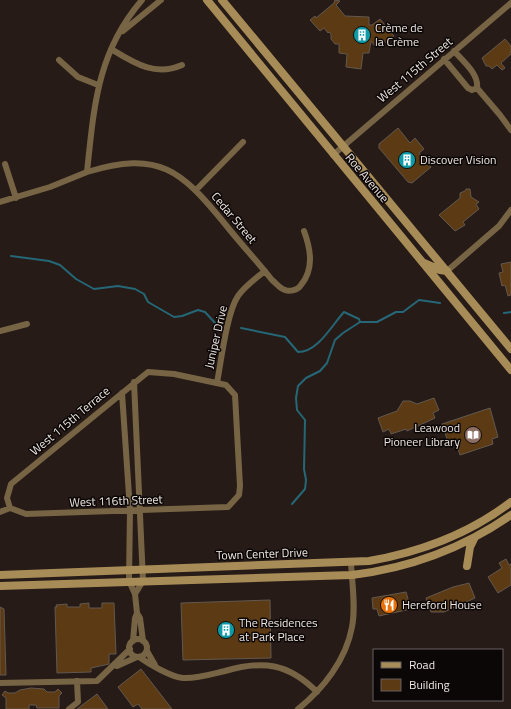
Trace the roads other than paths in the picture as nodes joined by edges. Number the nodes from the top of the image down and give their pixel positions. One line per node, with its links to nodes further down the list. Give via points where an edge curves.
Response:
1 (141, 0): 6 (street); 7 (street, via 130,13)
2 (160, 0): 6 (street)
3 (207, 0): 18 (street, Roe Avenue)
4 (222, 0): 17 (street, Roe Avenue)
5 (511, 3): 9 (street, West 115th Street)
6 (150, 8): 7 (street)
7 (120, 33): 8 (street)
8 (111, 50): 12 (street, via 134,63 155,70); 13 (street, via 102,67)
9 (454, 51): 10 (street, West 115th Street); 14 (street, via 475,76)
10 (444, 59): 14 (street, via 468,88); 17 (street, West 115th Street)
11 (59, 60): 13 (street, via 78,77)
12 (182, 65)
13 (98, 85): 20 (street)
14 (477, 88): 15 (street)
15 (511, 130)
16 (243, 142): 21 (street)
17 (342, 147): 18 (street, West 115th Street); 28 (street, Roe Avenue)
18 (333, 155): 26 (street, Roe Avenue)
19 (5, 164): 22 (street)
20 (87, 172): 21 (street, Cedar Street, via 119,163 153,165 173,173); 22 (street, Cedar Street)
21 (196, 190): 27 (street, Cedar Street)
22 (16, 198): 23 (street, Cedar Street)
23 (0, 202)
24 (511, 210): 28 (street, via 499,226)
25 (304, 232): 27 (street, Cedar Street, via 310,263 308,277 300,288 284,290)
26 (421, 262): 28 (street); 32 (street, Roe Avenue)
27 (264, 271): 34 (street, Juniper Drive, via 245,287 232,309)
28 (447, 271): 31 (street, Roe Avenue)
29 (27, 324): 30 (street)
30 (0, 332)
31 (511, 349)
32 (511, 370)
33 (134, 382): 34 (street, West 115th Terrace, via 148,372 167,373); 35 (street, West 115th Terrace); 37 (street)
34 (217, 383): 42 (street, Juniper Drive, via 226,385 235,395 240,486 239,495)
35 (122, 393): 36 (street); 40 (street, West 115th Terrace, via 11,484)
36 (124, 435): 37 (street); 39 (street)
37 (136, 435): 38 (street)
38 (137, 468): 39 (street); 46 (street)
39 (127, 469): 45 (street)
40 (7, 498): 41 (street); 44 (street)
41 (0, 500)
42 (234, 502): 46 (street, West 116th Street, via 228,507 220,508)
43 (511, 502): 50 (street, Town Center Drive, via 467,530 428,547 399,556)
44 (10, 508): 45 (street, West 116th Street, via 26,514); 47 (street)
45 (130, 510): 46 (street, West 116th Street); 52 (street)
46 (139, 510): 53 (street)
47 (0, 512)
48 (511, 515): 49 (street, Town Center Drive)
49 (474, 538): 51 (street); 55 (street, Town Center Drive, via 456,548 408,565)
50 (351, 563): 53 (street, Town Center Drive); 55 (street)
51 (467, 566)
52 (129, 570): 53 (street, Town Center Drive); 54 (street, Town Center Drive); 56 (street)
53 (142, 570): 57 (street)
54 (0, 575)
55 (352, 575): 57 (street, Town Center Drive); 70 (street, via 353,626 344,652 332,674)
56 (129, 581): 57 (street, Town Center Drive); 58 (street, Town Center Drive); 59 (street)
57 (143, 581): 59 (street)
58 (0, 586)
59 (135, 594): 60 (street)
60 (137, 613): 61 (street); 62 (street)
61 (133, 641): 62 (street); 63 (street)
62 (143, 641): 64 (street)
63 (130, 649): 65 (street, via 132,654); 67 (street)
64 (147, 651): 65 (street); 66 (street)
65 (138, 657): 66 (street); 67 (street)
66 (155, 665): 70 (street, via 182,678 237,668 274,666 303,678)
67 (112, 668): 68 (street, via 97,681)
68 (77, 681): 69 (street); 71 (street, via 78,702)
69 (0, 683)
70 (317, 692): 72 (street)
71 (69, 709)
72 (298, 709)

